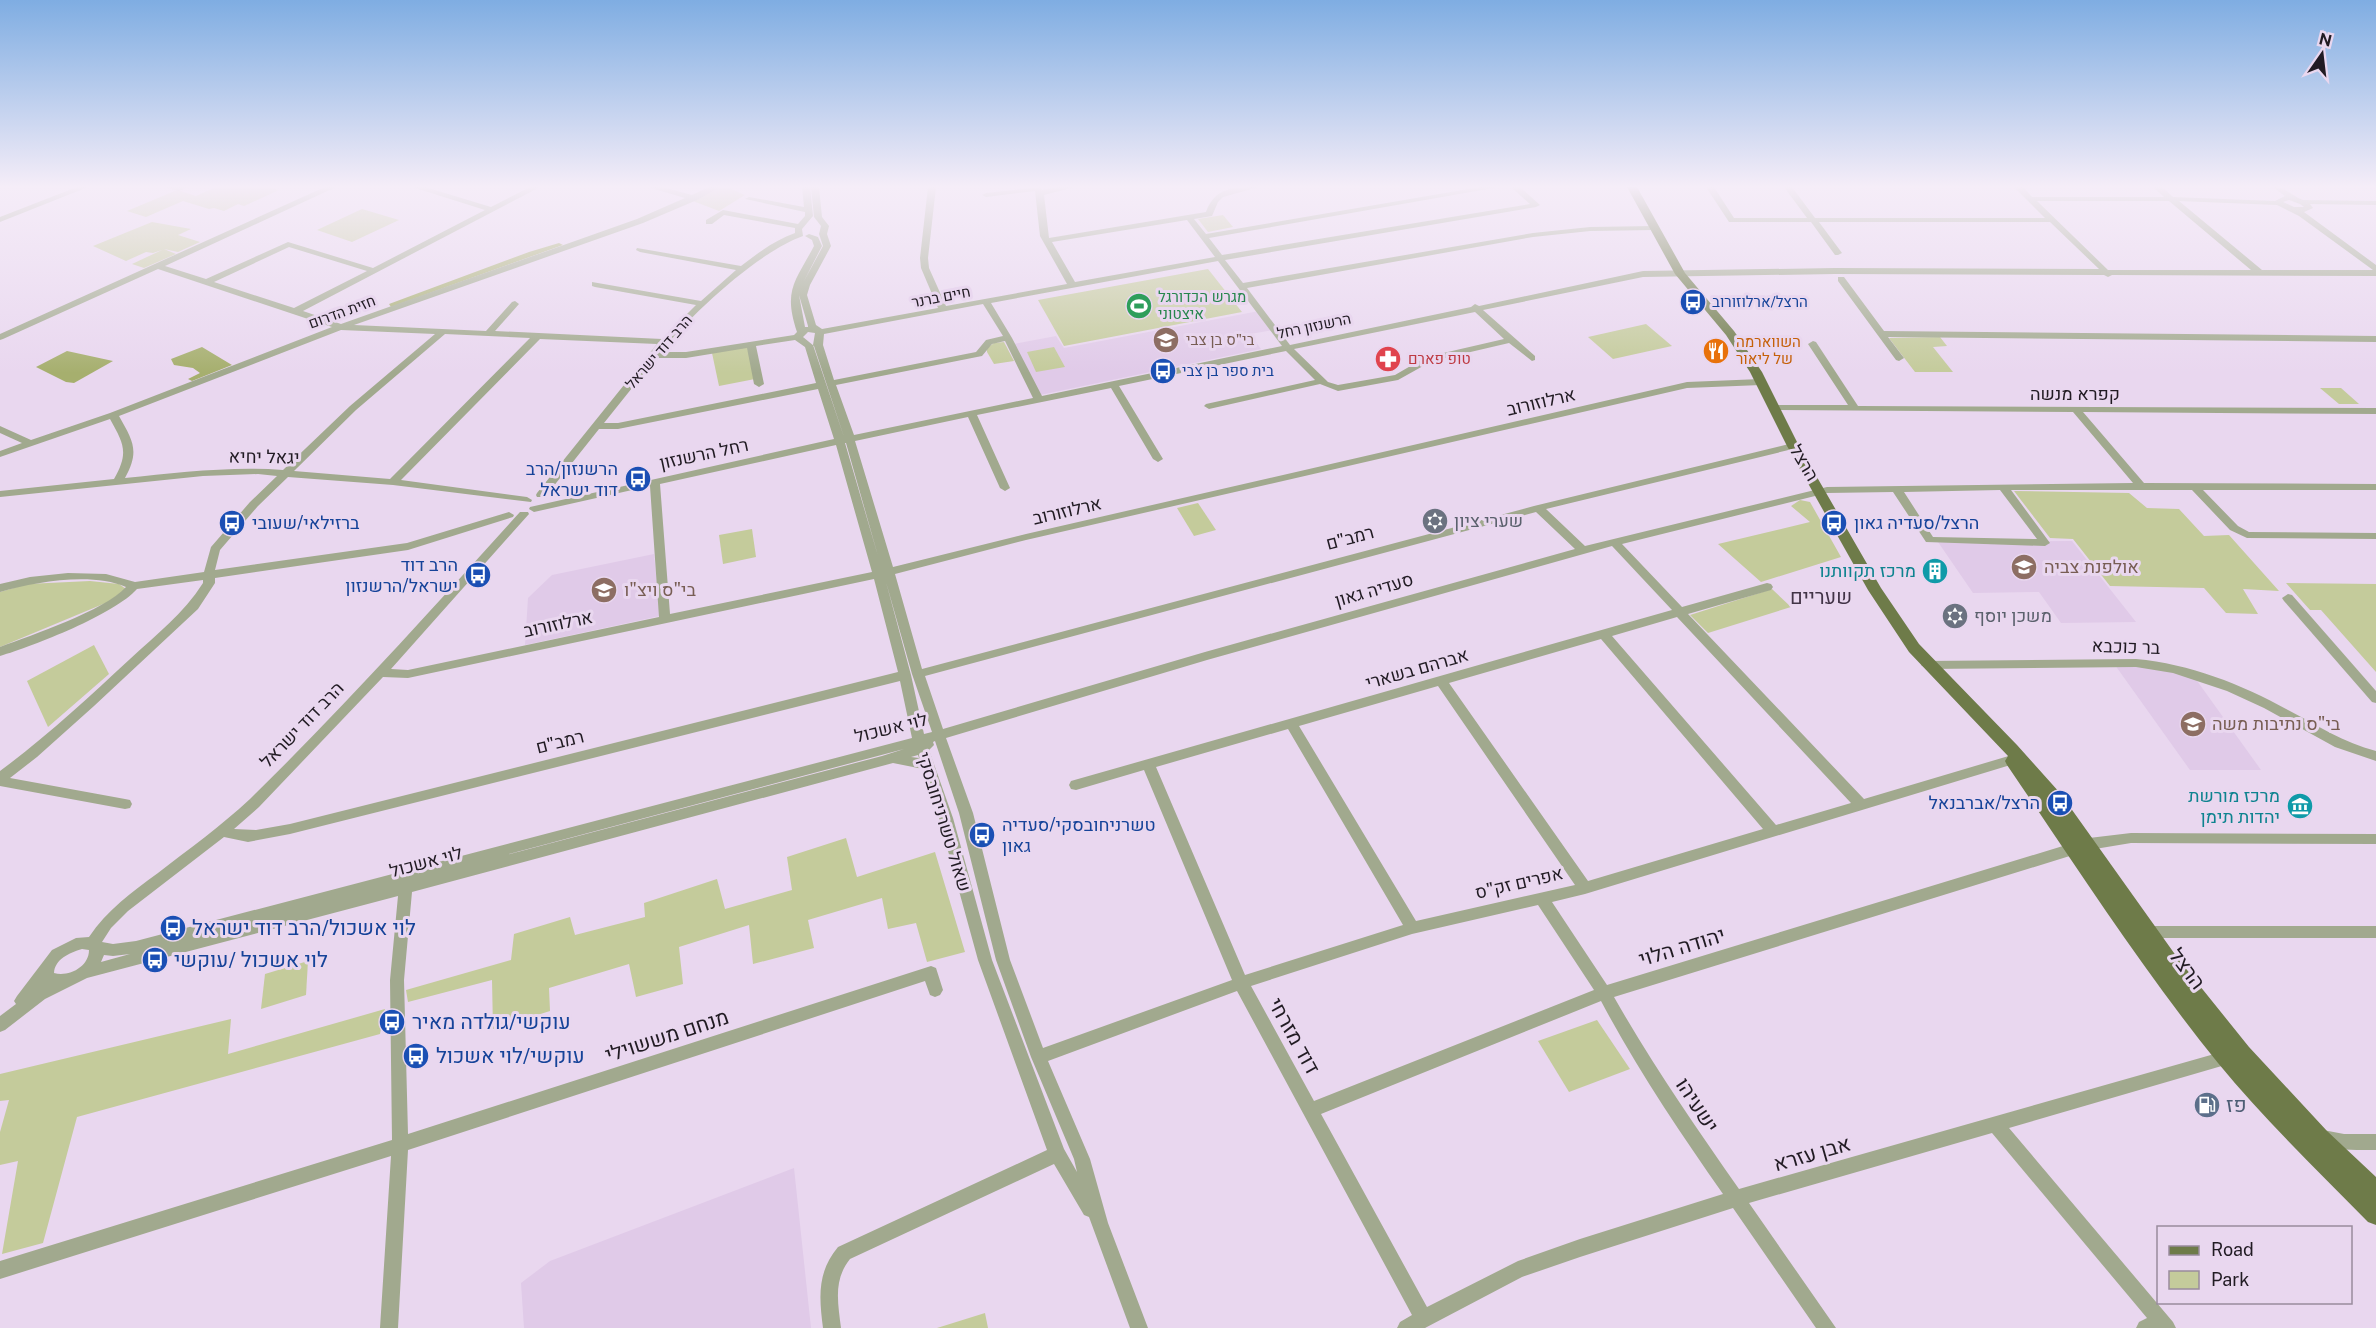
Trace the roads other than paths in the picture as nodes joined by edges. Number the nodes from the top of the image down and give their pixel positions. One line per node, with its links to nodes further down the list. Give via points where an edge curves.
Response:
1 (196, 249): 25 (street)
2 (277, 249): 35 (street)
3 (304, 249): 27 (street)
4 (417, 249): 27 (street)
5 (561, 249): 45 (street, חזית הדרום)
6 (770, 249): 26 (street, הרב דוד ישראל)
7 (816, 249): 51 (street, שאול טשרניחובסקי, via 795,290)
8 (826, 249): 48 (street, שאול טשרניחובסקי, via 803,295 811,324)
9 (925, 249): 43 (street, via 925,268)
10 (1051, 249): 37 (street)
11 (1213, 249): 22 (street)
12 (1274, 249): 22 (street, חיים ברנר)
13 (1453, 249): 38 (street)
14 (1666, 249): 29 (main road, הרצל)
15 (1835, 249): 21 (street)
16 (2082, 249): 30 (street)
17 (2230, 249): 31 (street)
18 (2350, 249): 24 (street)
19 (2361, 249): 23 (street)
20 (640, 250): 26 (street)
21 (1838, 253)
22 (1220, 258): 37 (street, חיים ברנר); 38 (street)
23 (2376, 260)
24 (2366, 261): 28 (street); 32 (street, via 2365,268)
25 (158, 266): 35 (street); 52 (street)
26 (744, 269): 41 (street, הרב דוד ישראל)
27 (375, 271): 44 (street)
28 (2376, 271): 32 (street)
29 (1680, 274): 33 (street, הרשנזון רחל); 42 (street, הרשנזון רחל, via 1632,275); 64 (main road, הרצל, via 1730,333)
30 (2107, 274): 31 (street, הרשנזון רחל); 33 (street, הרשנזון רחל)
31 (2260, 274): 32 (street, הרשנזון רחל)
32 (2353, 275): 34 (street)
33 (1839, 276): 49 (street)
34 (2376, 279)
35 (207, 282): 44 (street)
36 (595, 284): 41 (street)
37 (1073, 286): 39 (street, חיים ברנר)
38 (1241, 286): 59 (street)
39 (986, 302): 43 (street, חיים ברנר); 53 (street)
40 (515, 304): 47 (street)
41 (703, 304): 56 (street, הרב דוד ישראל)
42 (1475, 308): 54 (street); 59 (street, הרשנזון רחל)
43 (943, 310): 48 (street, חיים ברנר)
44 (294, 312): 45 (street)
45 (342, 327): 46 (street); 74 (street, חזית הדרום)
46 (443, 332): 47 (street); 83 (street, via 353,408)
47 (489, 333): 50 (street)
48 (818, 333): 51 (street, חיים ברנר); 66 (street, שאול טשרניחובסקי)
49 (1882, 334): 55 (street); 62 (street)
50 (539, 335): 56 (street); 85 (street)
51 (801, 336): 58 (street, חיים ברנר); 66 (street, שאול טשרניחובסקי)
52 (0, 337)
53 (1008, 338): 66 (street, via 989,342 979,354); 68 (street)
54 (1511, 339): 61 (street); 63 (street, via 1429,359 1398,377 1338,388)
55 (2376, 339)
56 (664, 342): 60 (street, הרב דוד ישראל)
57 (1813, 344): 71 (street)
58 (751, 346): 60 (street, חיים ברנר); 65 (street)
59 (1287, 347): 63 (street); 67 (street, הרשנזון רחל)
60 (654, 355): 76 (street, הרב דוד ישראל)
61 (1532, 358)
62 (1899, 358)
63 (1322, 381): 69 (street)
64 (1761, 381): 70 (main road, הרצל); 102 (street, ארלוזורוב, via 1688,385)
65 (759, 384)
66 (827, 384): 76 (street, via 618,426); 78 (street, שאול טשרניחובסקי)
67 (1114, 385): 68 (street, הרשנזון רחל); 82 (street)
68 (1039, 400): 75 (street, הרשנזון רחל)
69 (1209, 406)
70 (1774, 408): 71 (street, קפרא מנשה); 80 (main road, הרצל)
71 (1855, 409): 72 (street, קפרא מנשה)
72 (2076, 410): 73 (street, קפרא מנשה); 87 (street)
73 (2376, 411)
74 (113, 415): 79 (street, חזית הדרום); 84 (street, via 131,452)
75 (972, 415): 78 (street, הרשנזון רחל); 90 (street)
76 (596, 426): 95 (street, הרב דוד ישראל)
77 (0, 429): 79 (street)
78 (845, 440): 86 (street, רחל הרשנזון); 102 (street, שאול טשרניחובסקי)
79 (30, 443): 81 (street, חזית הדרום)
80 (1793, 446): 93 (main road, הרצל); 98 (street, רמב"ם)
81 (0, 454)
82 (1158, 459)
83 (286, 472): 84 (street, יגאל יחיא, via 234,471); 85 (street, יגאל יחיא); 103 (street, via 215,549)
84 (117, 482): 94 (street, יגאל יחיא)
85 (393, 482): 97 (street, יגאל יחיא)
86 (656, 482): 96 (street, רחל הרשנזון); 109 (street)
87 (2142, 487): 88 (street, סעדיה גאון); 92 (street, סעדיה גאון)
88 (2195, 487): 89 (street, סעדיה גאון); 99 (street, via 2234,528 2247,535)
89 (2376, 487)
90 (1005, 488)
91 (1896, 488): 92 (street, סעדיה גאון); 92 (street, via 1930,540 2045,543); 93 (street, סעדיה גאון)
92 (2004, 488)
93 (1821, 491): 100 (street, סעדיה גאון); 112 (main road, הרצל, via 1882,602)
94 (0, 494)
95 (544, 496): 96 (street); 97 (street, הרב דוד ישראל, via 545,502)
96 (575, 498): 97 (street)
97 (528, 508): 103 (street, via 511,507 509,515 408,546); 113 (street, הרב דוד ישראל)
98 (1538, 508): 101 (street); 114 (street, רמב"ם)
99 (2376, 536)
100 (1614, 542): 101 (street, סעדיה גאון); 108 (street)
101 (1583, 550): 119 (street, סעדיה גאון)
102 (884, 572): 109 (street, ארלוזורוב); 114 (street, שאול טשרניחובסקי)
103 (209, 573): 104 (street); 126 (street, via 209,583 194,606 82,710)
104 (134, 586): 105 (street, via 125,580 94,577 30,580); 111 (street, via 111,604)
105 (0, 588)
106 (1767, 588): 108 (street, אברהם בשארי)
107 (2288, 598): 116 (street)
108 (1681, 612): 110 (street, אברהם בשארי); 129 (street)
109 (664, 618): 113 (street, ארלוזורוב, via 408,674)
110 (1604, 634): 115 (street, אברהם בשארי); 131 (street)
111 (0, 652)
112 (1927, 665): 118 (main road, הרצל); 121 (street, בר כוכבא, via 2163,666 2248,696 2341,744)
113 (380, 672): 130 (street, הרב דוד ישראל)
114 (911, 675): 119 (street, שאול טשרניחובסקי); 120 (street, שאול טשרניחובסקי); 130 (street, רמב"ם, via 290,829 247,836)
115 (1441, 681): 117 (street, אברהם בשארי); 135 (street)
116 (2376, 699)
117 (1291, 723): 124 (street, אברהם בשארי); 137 (street)
118 (1989, 728): 122 (main road, הרצל); 133 (main road, הרצל, via 2031,771)
119 (940, 735): 120 (street, לוי אשכול); 149 (street, שאול טשרניחובסקי, via 968,819 1004,960)
120 (921, 744): 123 (street, לוי אשכול); 125 (street, שאול טשרניחובסקי); 134 (street, לוי אשכול)
121 (2376, 756)
122 (2012, 760): 129 (street, אפרים זק"ס); 133 (main road, הרצל)
123 (883, 761): 125 (street); 134 (street, לוי אשכול)
124 (1148, 764): 127 (street, אברהם בשארי); 144 (street, דוד מזרחי)
125 (928, 765): 155 (street, שאול טשרניחובסקי, via 985,960)
126 (0, 779): 128 (street)
127 (1076, 785)
128 (125, 804)
129 (1862, 806): 131 (street, אפרים זק"ס)
130 (224, 831): 140 (street, הרב דוד ישראל, via 123,907 106,924)
131 (1774, 832): 135 (street, אפרים זק"ס)
132 (2376, 839): 133 (street, יהודה הלוי, via 2131,838)
133 (2081, 847): 138 (main road, הרצל); 146 (street, יהודה הלוי)
134 (406, 882): 140 (street, לוי אשכול, via 136,947 113,950); 142 (street, לוי אשכול); 154 (street, via 397,980)
135 (1585, 888): 136 (street, אפרים זק"ס)
136 (1542, 899): 137 (street, אפרים זק"ס); 146 (street, ישעיהו)
137 (1412, 928): 144 (street, אפרים זק"ס)
138 (2140, 932): 139 (street); 148 (main road, הרצל, via 2174,992)
139 (2376, 932)
140 (95, 946): 141 (street, לוי אשכול, via 82,943 67,948 50,961); 142 (street, הרב דוד ישראל, via 98,952 94,962)
141 (45, 972): 143 (street, via 51,981); 147 (street)
142 (83, 973): 143 (street, לוי אשכול)
143 (65, 981): 147 (street)
144 (1240, 983): 149 (street, אפרים זק"ס); 150 (street, דוד מזרחי)
145 (935, 990): 154 (street, מנחם מששוילי, via 931,973)
146 (1604, 993): 150 (street, יהודה הלוי); 157 (street, ישעיהו, via 1641,1058)
147 (3, 1022)
148 (2234, 1056): 151 (street, אבן עזרא); 152 (main road, הרצל); 158 (main road, הרצל, via 2298,1137)
149 (1039, 1057): 159 (street, שאול טשרניחובסקי, via 1082,1159)
150 (1311, 1110): 161 (street, דוד מזרחי)
151 (1996, 1125): 157 (street, אבן עזרא); 162 (street)
152 (2320, 1138): 153 (street); 156 (main road, הרצל)
153 (2376, 1142)
154 (400, 1145): 160 (street); 163 (street)
155 (1057, 1154): 159 (street, שאול טשרניחובסקי); 164 (street, via 844,1253 835,1262 828,1282)
156 (2376, 1191)
157 (1735, 1199): 161 (street, אבן עזרא, via 1518,1270); 167 (street, ישעיהו)
158 (2376, 1214)
159 (1099, 1223): 165 (street, שאול טשרניחובסקי)
160 (0, 1270)
161 (1423, 1318): 166 (street, אבן עזרא)
162 (2158, 1326)
163 (389, 1328)
164 (832, 1328)
165 (1139, 1328)
166 (1406, 1328)
167 (1827, 1328)

